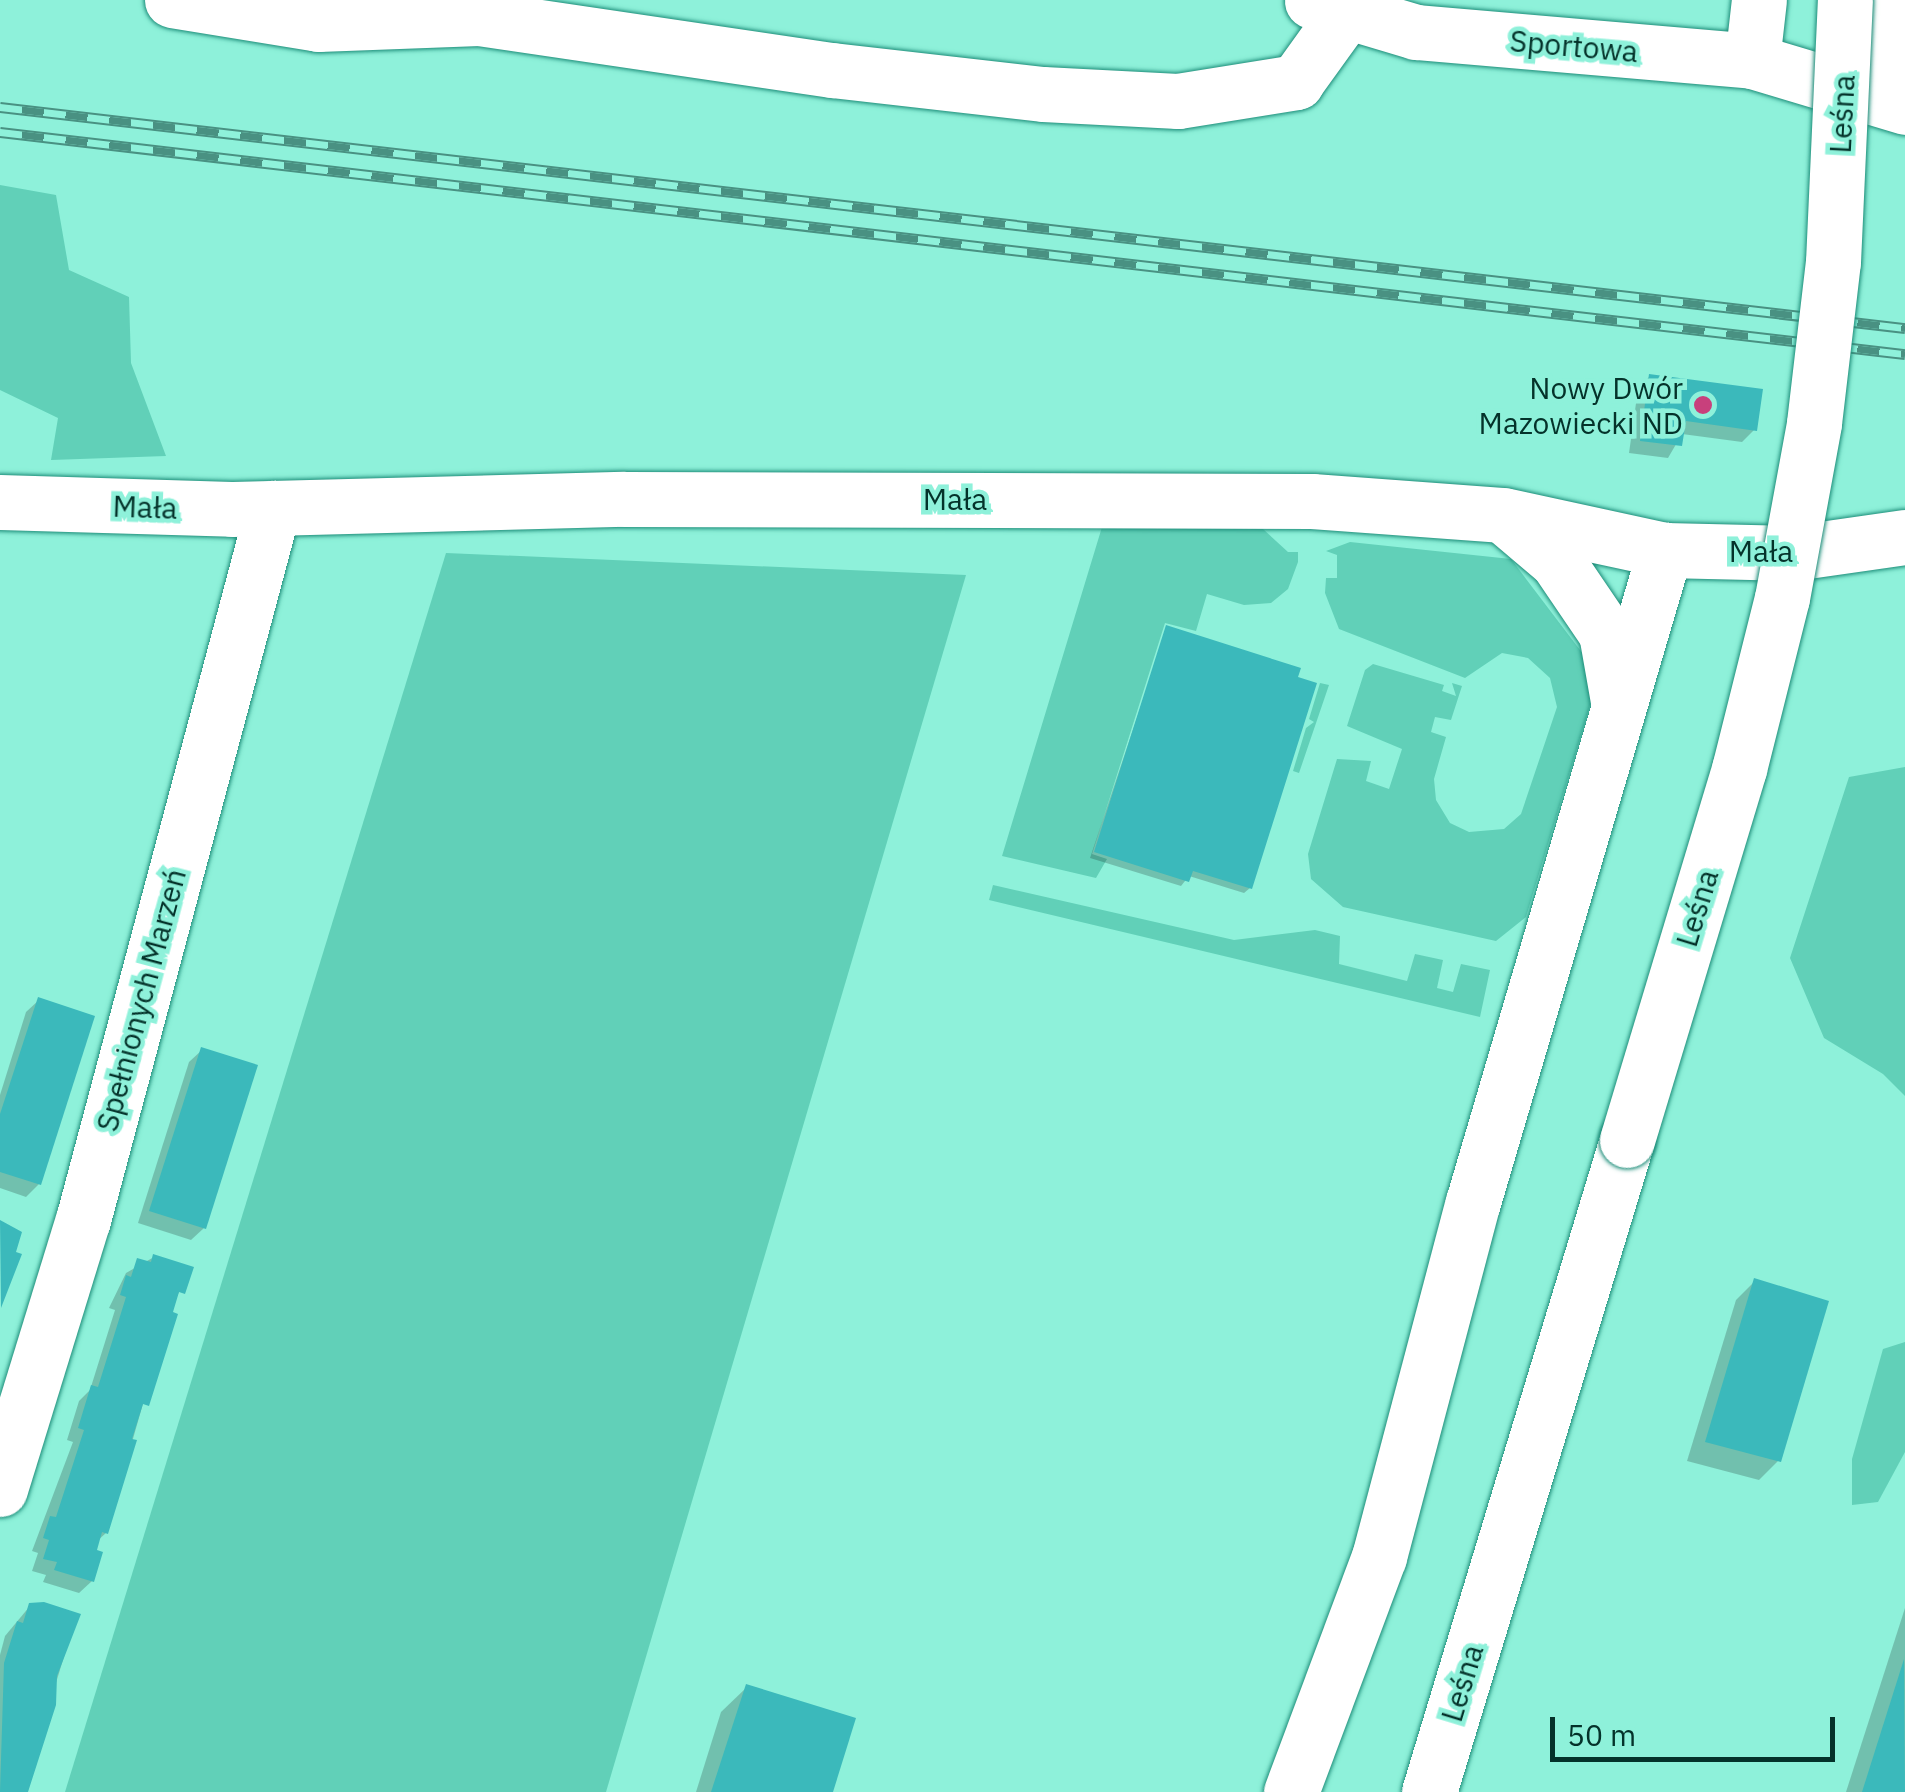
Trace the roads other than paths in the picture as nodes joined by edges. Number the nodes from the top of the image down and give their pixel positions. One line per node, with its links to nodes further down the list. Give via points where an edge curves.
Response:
1 (172, 0): 5 (street, via 318,24 479,18 832,70 1043,94 1178,101 1296,82)
2 (1759, 0): 6 (street)
3 (1845, 0): 16 (street, Leśna, bridge, via 1833,262 1786,579 1739,770)
4 (1887, 0): 7 (street)
5 (1328, 6): 6 (street, Sportowa, via 1416,32)
6 (1752, 61): 7 (street, Sportowa)
7 (1879, 97)
8 (0, 502): 9 (street, Mała)
9 (273, 508): 10 (street, Mała, via 1052,499 1312,501); 14 (street, Spełnionych Marzeń, via 88,1201)
10 (1503, 515): 12 (street, Mała); 13 (street, via 1557,561 1606,633)
11 (1905, 536): 12 (street, Mała, via 1794,552)
12 (1665, 550): 13 (street)
13 (1619, 706): 15 (street, via 1472,1202 1379,1556)
14 (0, 1489)
15 (1292, 1792)
16 (1429, 1792)

